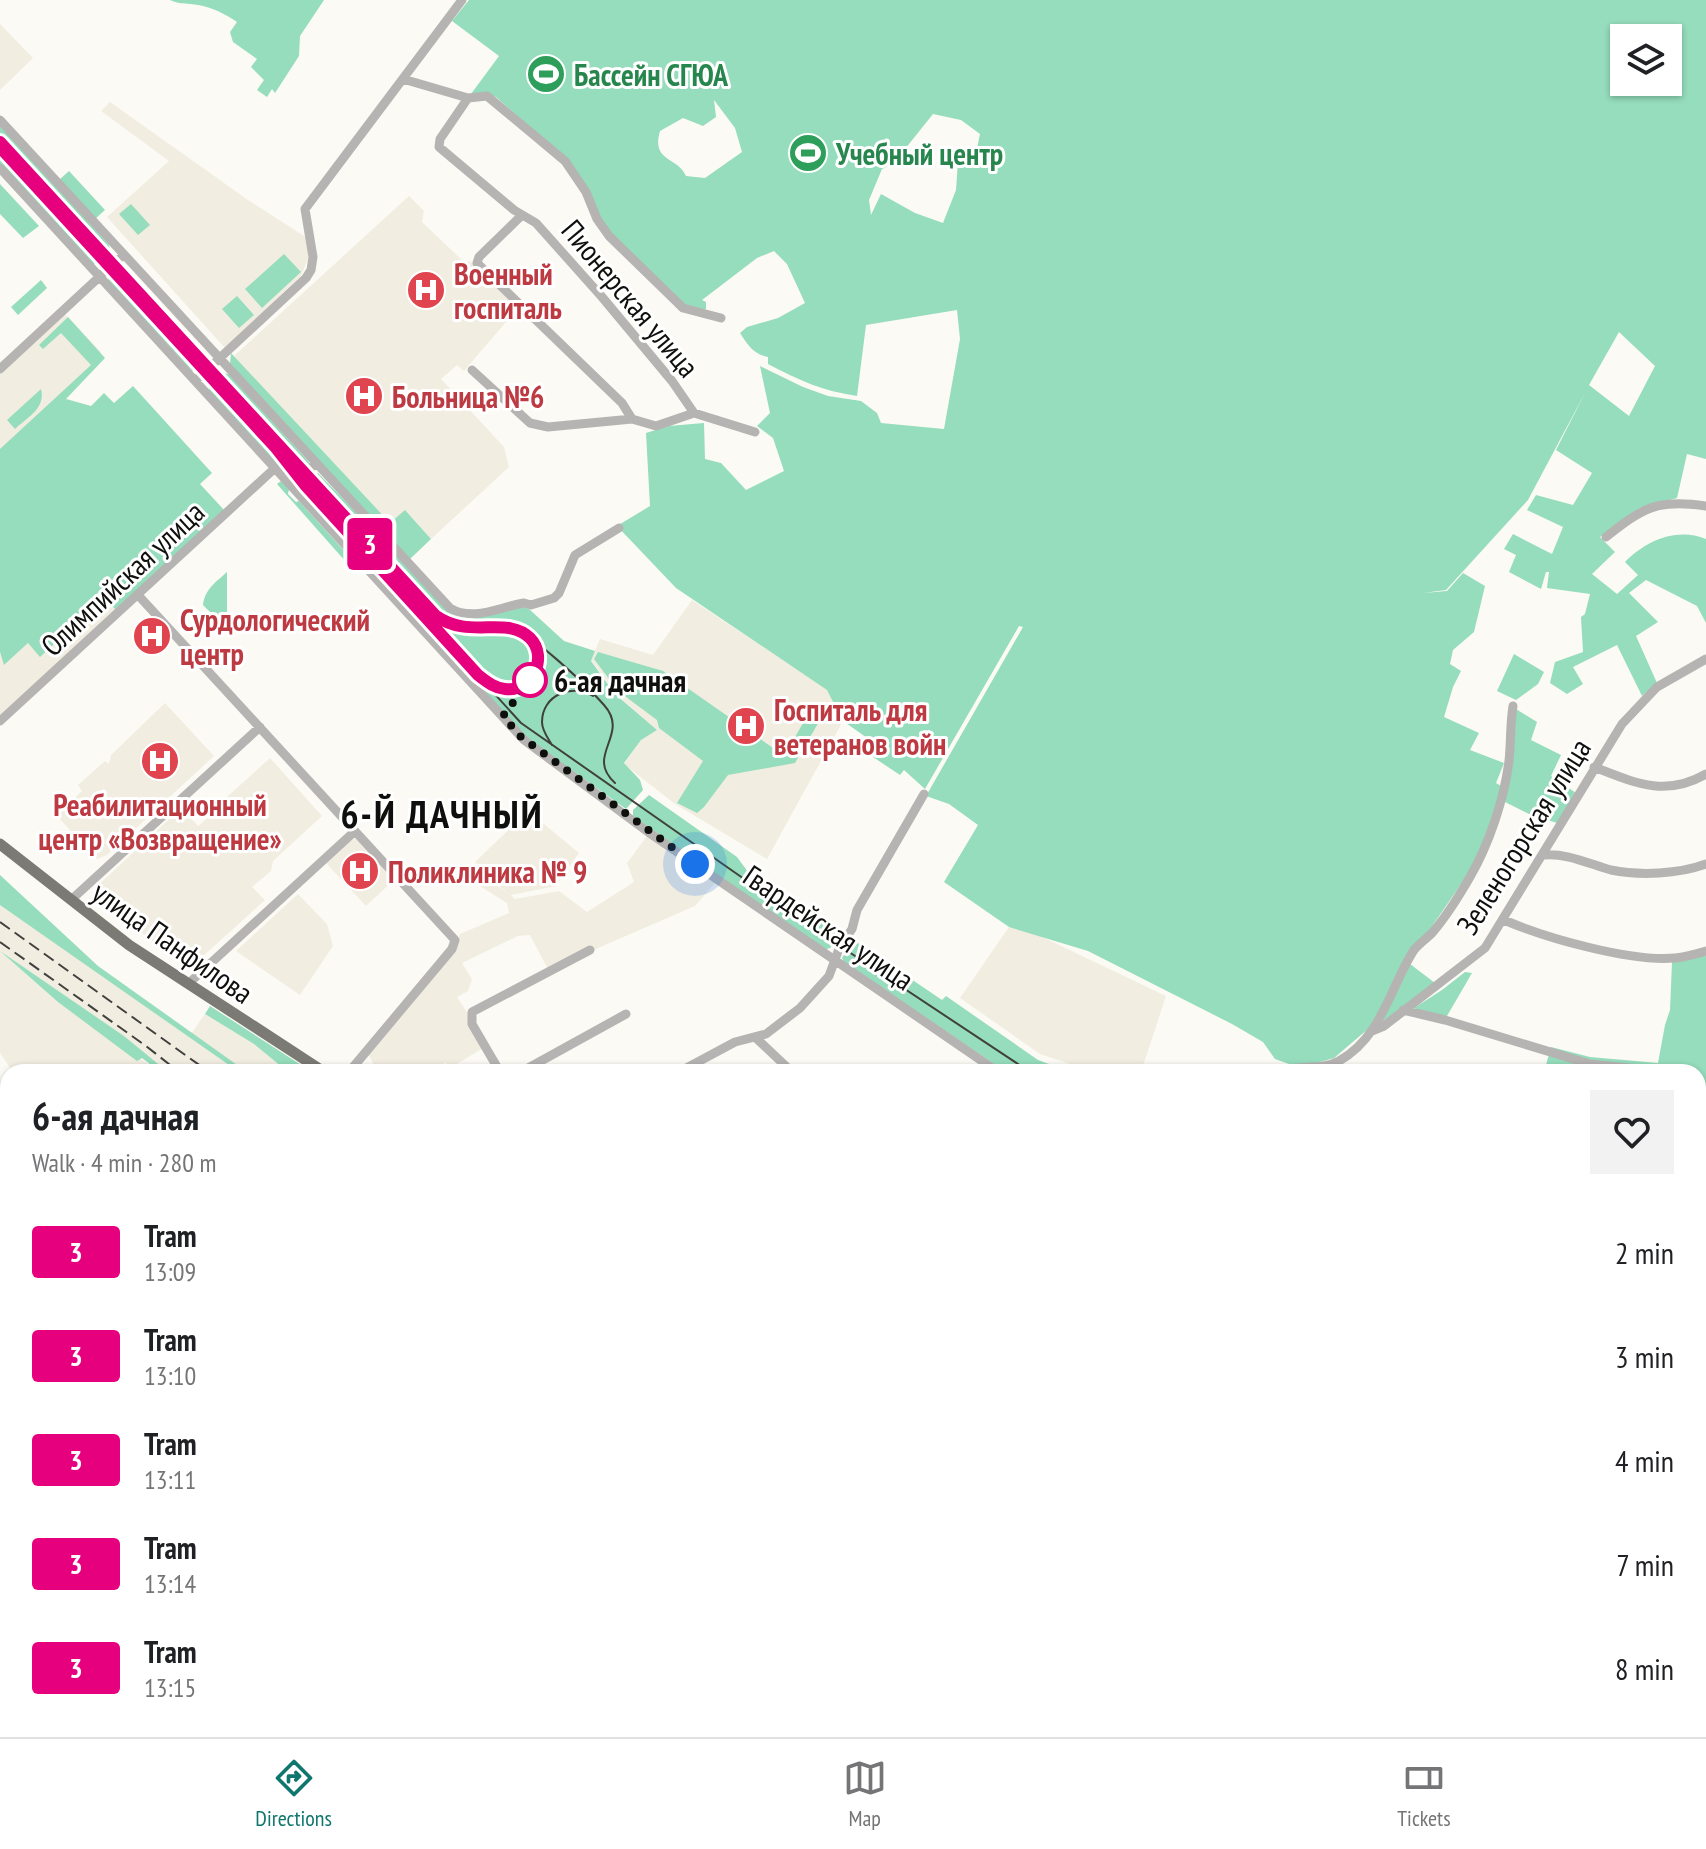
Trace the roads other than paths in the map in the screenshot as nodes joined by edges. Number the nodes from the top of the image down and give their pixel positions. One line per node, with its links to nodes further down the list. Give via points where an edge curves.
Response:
1 (462, 0): 2 (street)
2 (403, 79): 3 (street); 10 (street, via 305,209 313,257 306,278)
3 (468, 98): 6 (street, Пионерская улица, via 439,147); 9 (street, via 487,96 565,161 609,236 683,308)
4 (0, 120): 7 (street)
5 (0, 168): 8 (street, Гвардейская улица)
6 (522, 215): 14 (street, Пионерская улица, via 536,223 602,297); 15 (street, via 477,263 622,403)
7 (123, 255): 8 (street); 10 (street)
8 (100, 277): 11 (street); 13 (street, Гвардейская улица)
9 (721, 318)
10 (219, 359): 13 (street); 17 (street)
11 (0, 369)
12 (472, 370): 15 (street, via 530,423 548,427)
13 (195, 381): 18 (street, Гвардейская улица)
14 (694, 413): 15 (street, via 656,426); 16 (street, Пионерская улица)
15 (632, 419)
16 (755, 432)
17 (316, 463): 19 (street); 21 (street, via 461,615 554,598 575,555)
18 (275, 468): 19 (street, Гвардейская улица); 23 (street, Олимпийская улица)
19 (292, 486): 39 (street, Гвардейская улица, via 529,745)
20 (1706, 506): 22 (street, via 1660,504)
21 (619, 528)
22 (1606, 537)
23 (138, 595): 26 (street, Олимпийская улица); 27 (street)
24 (1706, 659): 28 (street, Зеленогорская улица, via 1642,701)
25 (1513, 706): 43 (street, via 1509,762 1495,819 1471,875 1433,932 1415,949)
26 (0, 721)
27 (260, 727): 31 (street); 35 (street)
28 (1594, 767): 29 (street, via 1651,786); 33 (street, Зеленогорская улица)
29 (1706, 774)
30 (924, 794): 39 (street)
31 (355, 831): 40 (street); 46 (street, via 455,940)
32 (0, 844): 35 (main road, улица Панфилова)
33 (1544, 855): 34 (street, via 1559,853 1616,871 1647,873); 36 (street, Зеленогорская улица)
34 (1706, 864)
35 (71, 900): 40 (main road, улица Панфилова)
36 (1504, 920): 38 (street, via 1587,946 1645,957); 41 (street, Зеленогорская улица, via 1485,948)
37 (590, 950): 47 (street, via 472,1012 472,1024)
38 (1706, 951)
39 (834, 961): 44 (street, via 811,997); 51 (street, Гвардейская улица)
40 (188, 984): 45 (main road, улица Панфилова)
41 (1403, 1010): 43 (street, Зеленогорская улица); 53 (street)
42 (626, 1014): 48 (street)
43 (1372, 1031): 52 (street, via 1339,1061)
44 (756, 1038): 49 (street, via 735,1042); 50 (street)
45 (312, 1064)
46 (356, 1064)
47 (495, 1064)
48 (535, 1064)
49 (694, 1064)
50 (784, 1064)
51 (986, 1064)
52 (1327, 1064)
53 (1590, 1064)

